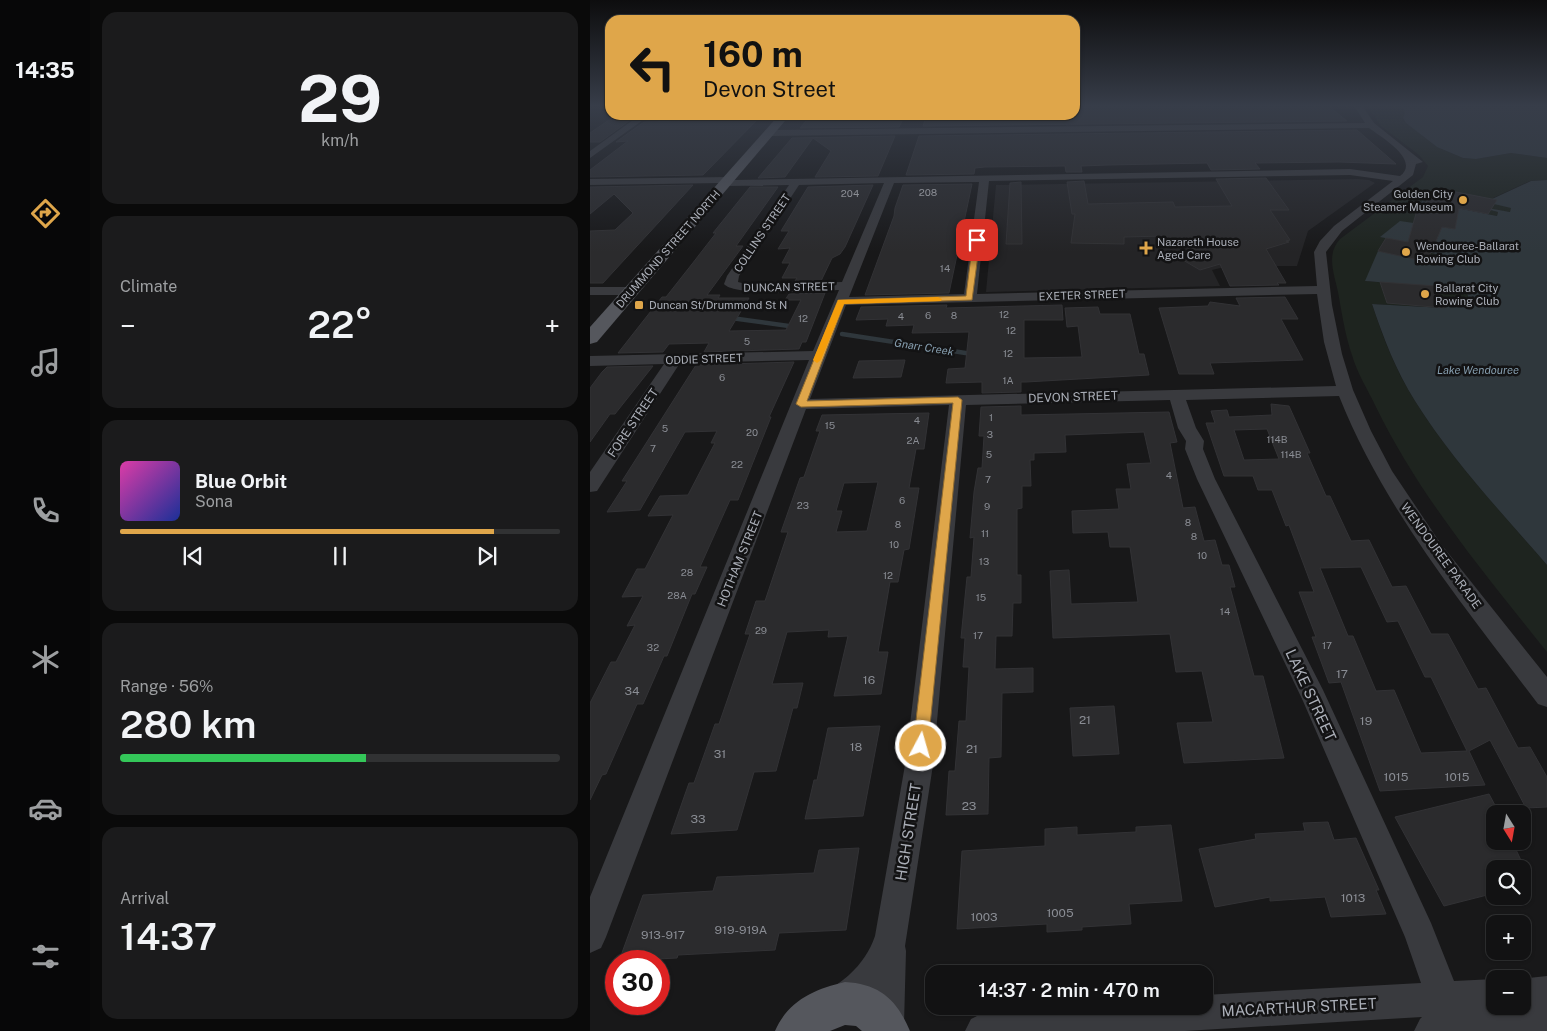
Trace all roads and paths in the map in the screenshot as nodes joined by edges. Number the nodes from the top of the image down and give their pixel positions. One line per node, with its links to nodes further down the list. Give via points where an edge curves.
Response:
1 (750, 155): 7 (main road, DRUMMOND STREET NORTH)
2 (1409, 155): 5 (street, via 1418,161 1421,169 1419,174)
3 (984, 178): 4 (street); 5 (street, via 1350,172); 14 (street)
4 (890, 180): 8 (street); 13 (street, HOTHAM STREET)
5 (1403, 181): 11 (street, WENDOUREE PARADE, via 1323,243 1320,263)
6 (590, 182): 7 (street)
7 (727, 182): 8 (street); 10 (main road, DRUMMOND STREET NORTH)
8 (796, 182): 9 (street, COLLINS STREET, via 732,278)
9 (731, 285): 13 (street, DUNCAN STREET)
10 (631, 290): 12 (street); 15 (main road, DRUMMOND STREET NORTH)
11 (1324, 290): 14 (street, EXETER STREET); 19 (street, WENDOUREE PARADE)
12 (590, 291)
13 (844, 293): 14 (street, EXETER STREET); 16 (street, HOTHAM STREET)
14 (970, 298)
15 (590, 338)
16 (819, 355): 17 (street, ODDIE STREET); 22 (street, HOTHAM STREET)
17 (675, 359): 18 (street, ODDIE STREET); 23 (street, FORE STREET)
18 (590, 361)
19 (1345, 391): 20 (street, DEVON STREET); 24 (street, WENDOUREE PARADE, via 1373,453 1405,507)
20 (1176, 394): 21 (street, DEVON STREET); 30 (street, LAKE STREET, via 1206,479 1314,698 1420,934)
21 (958, 400): 22 (street, DEVON STREET); 25 (street, HIGH STREET, via 919,765)
22 (801, 404): 26 (street, HOTHAM STREET)
23 (590, 486)
24 (1547, 696)
25 (891, 936): 31 (street, HIGH STREET, via 882,961 863,987); 33 (street, HIGH STREET)
26 (590, 937)
27 (1547, 993): 28 (street)
28 (1531, 994)
29 (1486, 997): 30 (street, MACARTHUR STREET)
30 (1444, 999): 34 (street, MACARTHUR STREET, via 1054,1021)
31 (804, 1023): 33 (main road, via 842,1003 872,1010)
32 (1547, 1024): 35 (street)
33 (887, 1029)
34 (983, 1031)
35 (1432, 1031)

